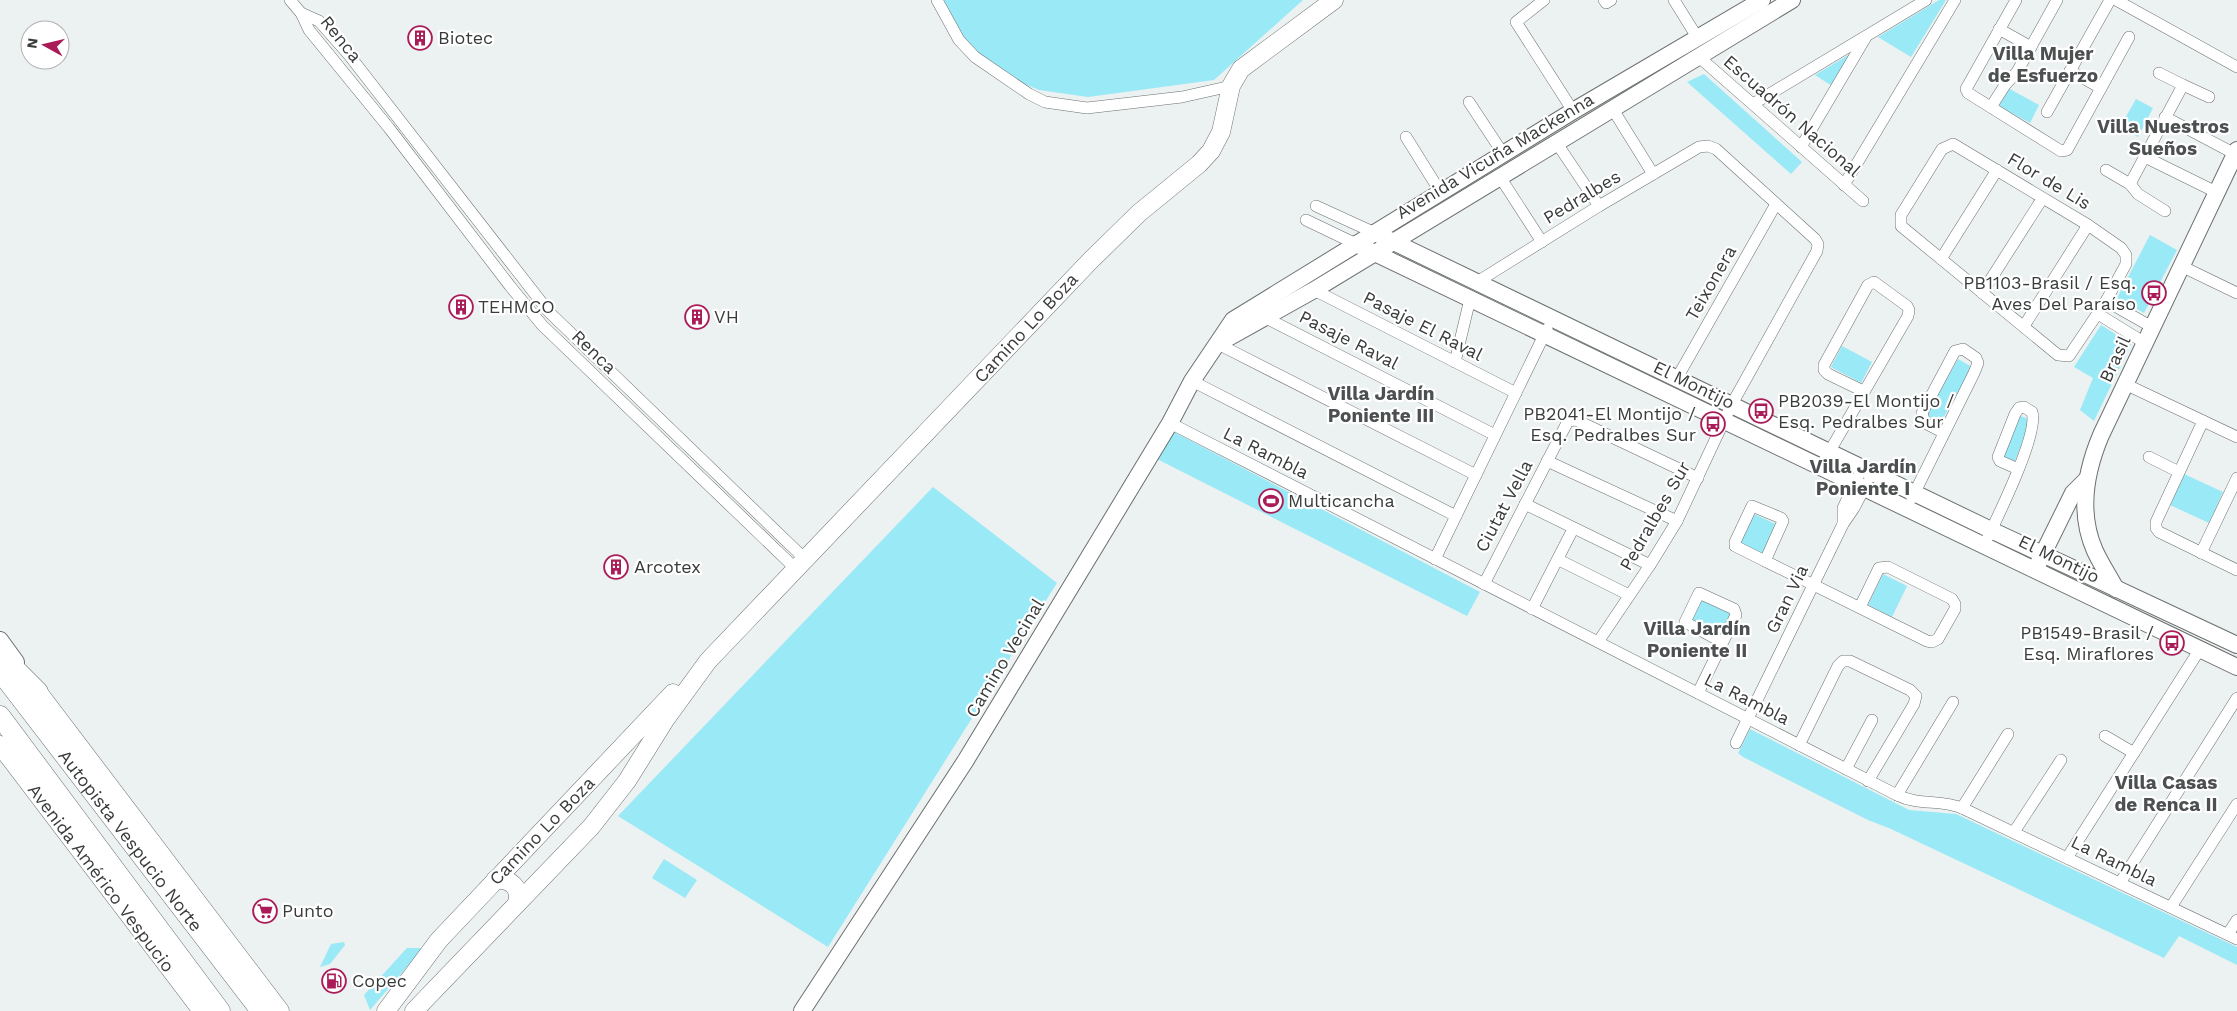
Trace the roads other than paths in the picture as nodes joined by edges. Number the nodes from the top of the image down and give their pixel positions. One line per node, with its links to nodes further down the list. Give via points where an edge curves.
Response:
1 (290, 0): 13 (street)
2 (937, 0): 28 (street, via 959,40 976,57 1045,102 1087,108)
3 (1334, 0): 28 (main road, Camino Lo Boza, via 1247,64)
4 (1544, 0): 35 (street, via 1516,22)
5 (1674, 0): 16 (street)
6 (1792, 0): 12 (street, Avenida Vicuña Mackenna)
7 (1926, 0): 15 (street)
8 (1955, 0): 50 (street)
9 (2016, 0): 14 (street)
10 (2057, 0): 18 (street)
11 (2111, 2): 23 (street); 24 (street)
12 (1764, 5): 16 (street, Avenida Vicuña Mackenna); 20 (street, Avenida Vicuña Mackenna)
13 (301, 14): 19 (street, Renca, via 319,21); 21 (street, Renca, via 310,30)
14 (1999, 29): 18 (street); 33 (street, via 1966,86 1968,93)
15 (1867, 35): 32 (street); 41 (street)
16 (1697, 37): 22 (street, Avenida Vicuña Mackenna)
17 (2129, 37): 29 (street)
18 (2031, 47): 33 (street)
19 (349, 55): 21 (street); 84 (street, Renca, via 549,312)
20 (1699, 57): 26 (street, Avenida Vicuña Mackenna); 32 (street, Escuadrón Nacional)
21 (338, 62): 88 (street, Renca, via 521,300 553,337)
22 (1655, 62): 26 (street); 35 (street, Avenida Vicuña Mackenna)
23 (2237, 67)
24 (2070, 71): 29 (street); 36 (street)
25 (2159, 73): 27 (street)
26 (1664, 77): 34 (street, Avenida Vicuña Mackenna)
27 (2183, 85): 30 (street); 37 (street)
28 (1231, 86): 125 (main road, Camino Lo Boza, via 1221,132 1205,158 1107,244)
29 (2101, 88): 33 (street, via 2067,150 2063,151)
30 (2209, 97)
31 (1469, 102): 43 (street)
32 (1753, 104): 41 (street, Escuadrón Nacional)
33 (1991, 107)
34 (1612, 108): 38 (street, Avenida Vicuña Mackenna); 47 (street)
35 (1573, 112): 38 (street); 43 (street, Avenida Vicuña Mackenna)
36 (2047, 112)
37 (2165, 117): 42 (street); 44 (street)
38 (1582, 126): 40 (street, Avenida Vicuña Mackenna)
39 (1406, 137): 52 (street)
40 (1556, 142): 48 (street, Avenida Vicuña Mackenna); 57 (street)
41 (1801, 147): 50 (street, Escuadrón Nacional)
42 (2236, 152): 51 (street, Brasil)
43 (1504, 155): 52 (street, Avenida Vicuña Mackenna)
44 (2145, 157): 49 (street); 51 (street)
45 (1997, 170): 53 (street, Flor de Lis); 66 (street); 66 (street, Flor de Lis, via 1957,146 1948,145 1942,149 1901,215 1900,223 1903,229)
46 (2106, 170): 49 (street)
47 (1653, 174): 55 (street, Pedralbes, via 1699,147 1708,146 1716,149); 57 (street, Pedralbes)
48 (1500, 176): 62 (street, Avenida Vicuña Mackenna); 63 (street)
49 (2130, 184): 58 (street, via 2138,194)
50 (1844, 185): 54 (street, Escuadrón Nacional)
51 (2216, 192): 67 (street, Brasil)
52 (1441, 193): 61 (street, Avenida Vicuña Mackenna)
53 (2042, 199): 60 (street, Flor de Lis); 70 (street)
54 (1863, 201)
55 (1776, 204): 85 (street, Teixonera); 91 (street, Pedralbes Sur, via 1815,239 1817,251)
56 (1316, 206): 61 (street, El Montijo)
57 (1599, 206): 63 (street, Pedralbes)
58 (2165, 211)
59 (1306, 220): 64 (street, El Montijo)
60 (2088, 225): 73 (street, Flor de Lis, via 2126,255 2126,264); 78 (street)
61 (1375, 233): 62 (street, El Montijo); 64 (street, Avenida Vicuña Mackenna)
62 (1394, 242): 65 (street, Avenida Vicuña Mackenna); 68 (street, El Montijo)
63 (1542, 242): 68 (street, Pedralbes)
64 (1356, 244): 65 (street, El Montijo); 77 (street, Avenida Vicuña Mackenna)
65 (1374, 253): 69 (street, Avenida Vicuña Mackenna); 72 (street, El Montijo)
66 (1941, 259): 70 (street)
67 (2180, 266): 71 (street); 79 (street, Brasil)
68 (1477, 282): 76 (street, El Montijo)
69 (1314, 290): 75 (street, Avenida Vicuña Mackenna); 83 (street, Pasaje El Raval)
70 (1982, 293): 78 (street)
71 (2237, 293)
72 (1470, 299): 80 (street, El Montijo); 83 (street)
73 (2106, 301): 74 (street); 79 (street)
74 (2098, 314): 78 (street, via 2072,354 2066,357 2058,355); 81 (street)
75 (1266, 318): 82 (street, Avenida Vicuña Mackenna); 96 (street, Pasaje Raval)
76 (1552, 318): 80 (street); 85 (street, El Montijo)
77 (1233, 320): 82 (street, Camino Vecinal)
78 (2024, 326)
79 (2152, 327): 81 (street, Brasil)
80 (1544, 335): 90 (street); 93 (street, El Montijo)
81 (2145, 342): 87 (street, Brasil)
82 (1218, 344): 86 (street, Camino Vecinal); 105 (street)
83 (1455, 362): 90 (street, Pasaje El Raval)
84 (614, 377): 88 (street); 110 (street, Renca)
85 (1677, 378): 91 (street, El Montijo)
86 (1192, 381): 94 (street, Camino Vecinal); 115 (street)
87 (2125, 384): 92 (street); 108 (street, Brasil, via 2096,446)
88 (605, 387): 112 (street, Renca)
89 (1863, 391): 89 (street, via 1909,310 1874,282 1868,286 1824,365 1824,370); 98 (street)
90 (1516, 393): 96 (street)
91 (1732, 404): 93 (street, Pedralbes Sur); 98 (street, El Montijo)
92 (2203, 421): 97 (street); 104 (street)
93 (1724, 422): 101 (street, El Montijo); 106 (street, Pedralbes Sur)
94 (1170, 423): 122 (street, La Rambla); 178 (street, Camino Vecinal, via 975,745)
95 (1944, 434): 95 (street, via 1978,363 1963,349 1956,352 1922,413 1925,423); 111 (street)
96 (1496, 435): 105 (street)
97 (2237, 437)
98 (1829, 452): 101 (street); 103 (street, El Montijo)
99 (2148, 457): 104 (street)
100 (1547, 462): 106 (street, Ciutat Vella, via 1566,423 1571,420); 113 (street, Ciutat Vella); 116 (street)
101 (1820, 468): 109 (street, El Montijo)
102 (2018, 469): 102 (street, via 2034,423 2032,412 2024,407 2015,414 1998,457); 118 (street)
103 (1867, 470): 109 (street, Gran Via); 111 (street, El Montijo)
104 (2179, 472): 120 (street, via 2156,528)
105 (1476, 476): 115 (street)
106 (1698, 478): 116 (street, Pedralbes Sur)
107 (2237, 478): 120 (street)
108 (2086, 479): 121 (street, Brasil, via 2073,493); 131 (street, Brasil, via 2084,501 2088,529 2094,550)
109 (1859, 486): 114 (street, El Montijo); 130 (street, Gran Via, via 1843,508 1843,524)
110 (736, 492): 112 (street); 125 (street, Renca)
111 (1914, 493): 114 (street); 118 (street, El Montijo)
112 (727, 502): 125 (street, Renca)
113 (1525, 504): 117 (street); 129 (street, Ciutat Vella)
114 (1906, 509): 119 (street, El Montijo)
115 (1456, 516): 122 (street)
116 (1677, 521): 126 (street, Pedralbes Sur)
117 (1573, 530): 123 (street); 126 (street)
118 (1991, 530): 119 (street); 121 (street, El Montijo)
119 (1984, 546): 127 (street, El Montijo)
120 (2201, 553): 128 (street)
121 (2043, 554): 127 (street, Brasil); 131 (street, El Montijo)
122 (1435, 559): 129 (street, La Rambla)
123 (1559, 560): 132 (street); 134 (street)
124 (1766, 561): 124 (street, via 1735,546 1752,506 1781,518 1783,522); 130 (street)
125 (801, 565): 142 (main road, Camino Lo Boza)
126 (1650, 565): 132 (street, Pedralbes Sur)
127 (2035, 570): 135 (street, El Montijo)
128 (2237, 570)
129 (1484, 584): 134 (street, La Rambla)
130 (1814, 584): 133 (street); 150 (street, Gran Via)
131 (2115, 587): 135 (street, El Montijo, via 2128,608); 139 (street, El Montijo)
132 (1629, 594): 137 (street, Pedralbes Sur)
133 (1860, 607): 133 (street, via 1932,642 1938,639 1956,604 1888,567 1879,568 1874,574)
134 (1532, 609): 137 (street, La Rambla)
135 (2146, 623): 140 (street, El Montijo)
136 (0, 640): 145 (street)
137 (1598, 642): 146 (street, La Rambla)
138 (1722, 642): 138 (street, via 1687,625 1684,618 1700,593 1736,612); 146 (street)
139 (2237, 645)
140 (2200, 649): 143 (street, El Montijo); 157 (street)
141 (0, 654): 145 (highway)
142 (708, 661): 166 (main road, Camino Lo Boza, via 673,693); 168 (main road, Camino Lo Boza, via 678,700 609,806)
143 (2237, 667)
144 (0, 671): 174 (highway, Autopista Vespucio Norte)
145 (38, 692): 175 (main road)
146 (1698, 693): 150 (street, La Rambla)
147 (2237, 698): 167 (street)
148 (1953, 702): 161 (street)
149 (0, 716): 173 (highway, Autopista Vespucio Norte)
150 (1748, 719): 154 (street, Gran Via); 156 (street, La Rambla)
151 (1872, 720): 159 (street)
152 (2008, 734): 163 (street)
153 (2106, 736): 157 (street)
154 (1736, 743)
155 (0, 745): 172 (main road, Avenida Américo Vespucio)
156 (1799, 745): 159 (street, La Rambla); 160 (street, via 1843,661 1850,661 1902,686 1916,696 1914,704)
157 (2134, 753): 165 (street)
158 (2061, 760): 164 (street)
159 (1846, 769): 160 (street, La Rambla)
160 (1868, 780): 161 (street, La Rambla)
161 (1897, 795): 163 (street, La Rambla, via 1914,802)
162 (2237, 804): 169 (street)
163 (1962, 808): 164 (street, La Rambla)
164 (2014, 832): 165 (street, La Rambla)
165 (2067, 858): 167 (street, La Rambla)
166 (495, 880): 168 (main road, via 514,884 518,893); 176 (main road, Camino Lo Boza, via 439,940)
167 (2120, 883): 169 (street, La Rambla)
168 (517, 903): 177 (main road, Camino Lo Boza)
169 (2171, 907): 171 (street, La Rambla)
170 (2237, 920): 171 (street)
171 (2232, 937)
172 (202, 1011)
173 (220, 1011)
174 (261, 1011)
175 (280, 1011)
176 (386, 1011)
177 (414, 1011)
178 (802, 1011)

